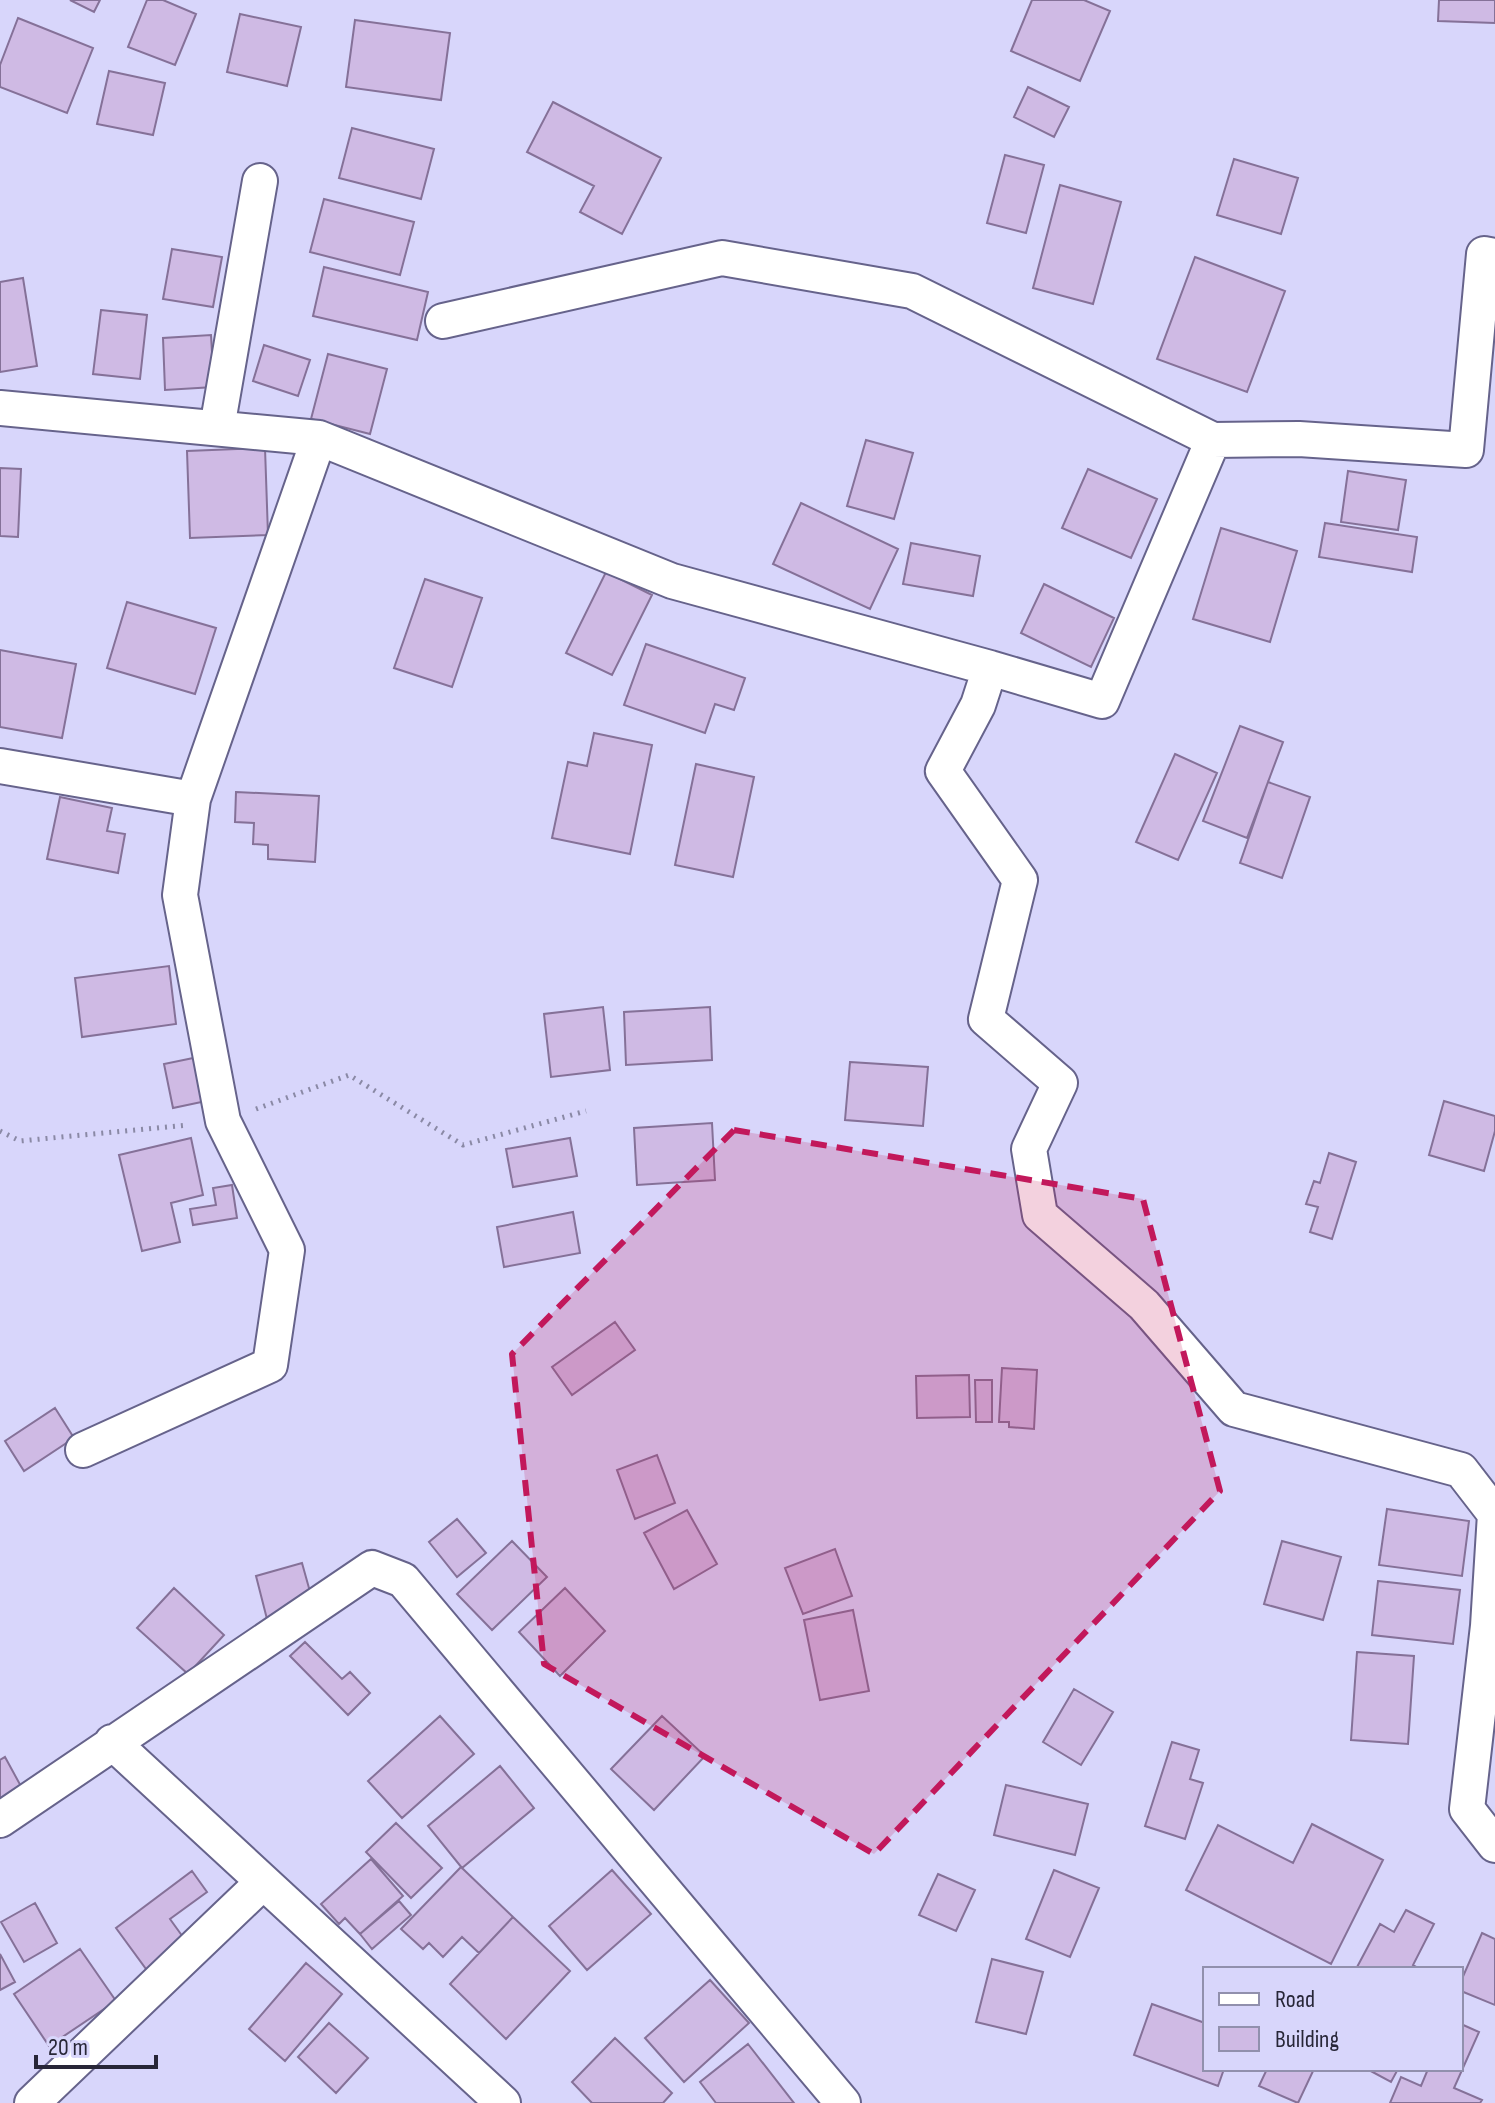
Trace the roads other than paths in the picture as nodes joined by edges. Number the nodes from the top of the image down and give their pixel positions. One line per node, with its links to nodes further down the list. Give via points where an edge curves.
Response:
1 (260, 181): 5 (street)
2 (1495, 256): 7 (street, via 1484,254 1466,450 1299,439)
3 (443, 321): 7 (street, via 722,258 912,291)
4 (0, 408): 5 (street)
5 (217, 428): 6 (street)
6 (319, 438): 8 (street, via 672,581); 10 (street)
7 (1213, 440): 8 (street, via 1102,701)
8 (990, 668): 14 (street, via 978,705 943,771 1020,880 986,1019 1060,1083 1029,1149 1040,1215 1144,1305 1234,1409 1461,1470 1495,1514 1467,1809)
9 (0, 766): 10 (street)
10 (193, 799): 11 (street, via 180,895 223,1121 287,1250 270,1365)
11 (83, 1450)
12 (112, 1742): 13 (street); 15 (street); 18 (street, via 372,1568 403,1580)
13 (0, 1820)
14 (1495, 1845)
15 (263, 1882): 16 (street); 17 (street)
16 (32, 2103)
17 (503, 2103)
18 (843, 2103)

